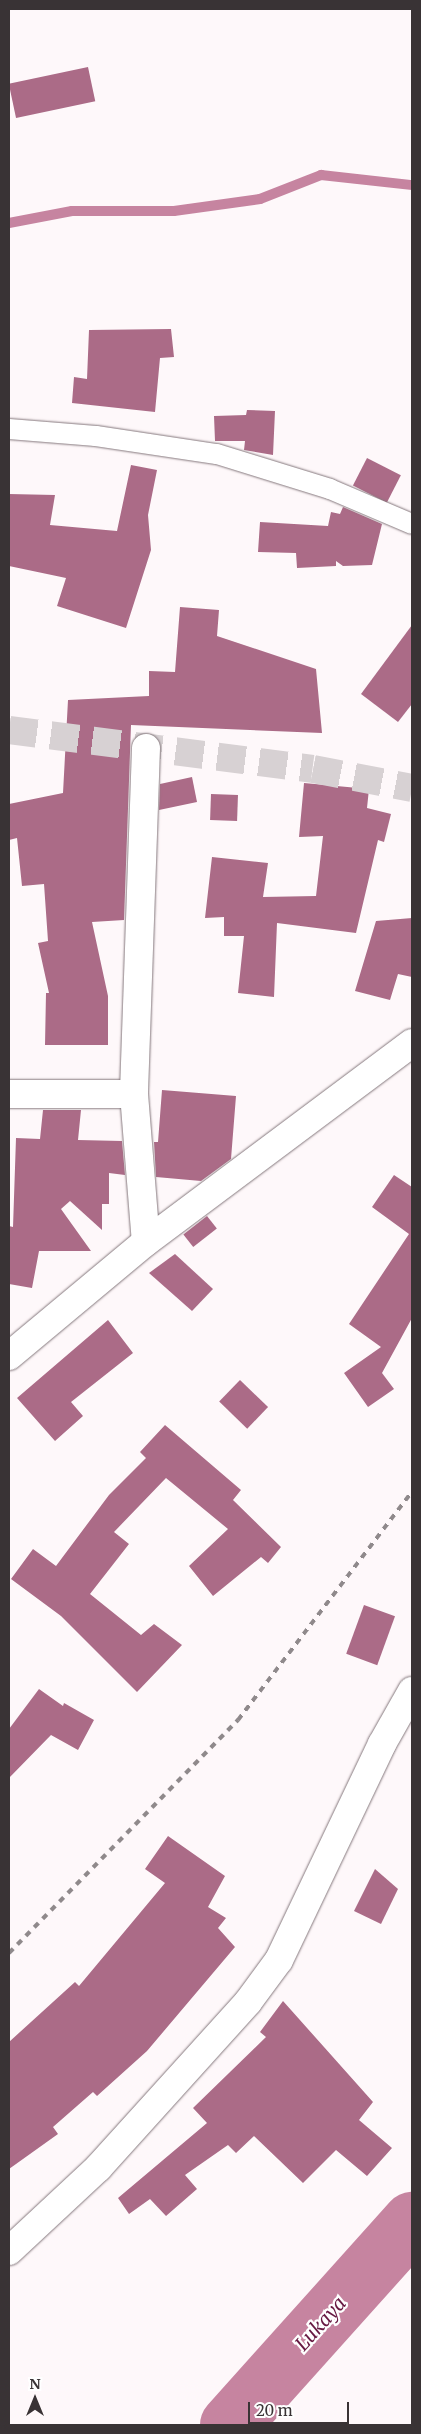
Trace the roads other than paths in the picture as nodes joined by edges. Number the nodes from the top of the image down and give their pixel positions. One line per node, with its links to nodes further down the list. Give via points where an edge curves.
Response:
1 (9, 429): 2 (lane, via 96,436 217,454 330,489)
2 (412, 524)
3 (146, 748): 6 (street)
4 (412, 1043): 7 (street)
5 (9, 1094): 6 (street)
6 (134, 1094): 7 (street)
7 (146, 1242): 8 (street)
8 (9, 1356)
9 (412, 1691): 10 (street, via 382,1744 279,1960 248,2002 98,2168)
10 (9, 2251)

